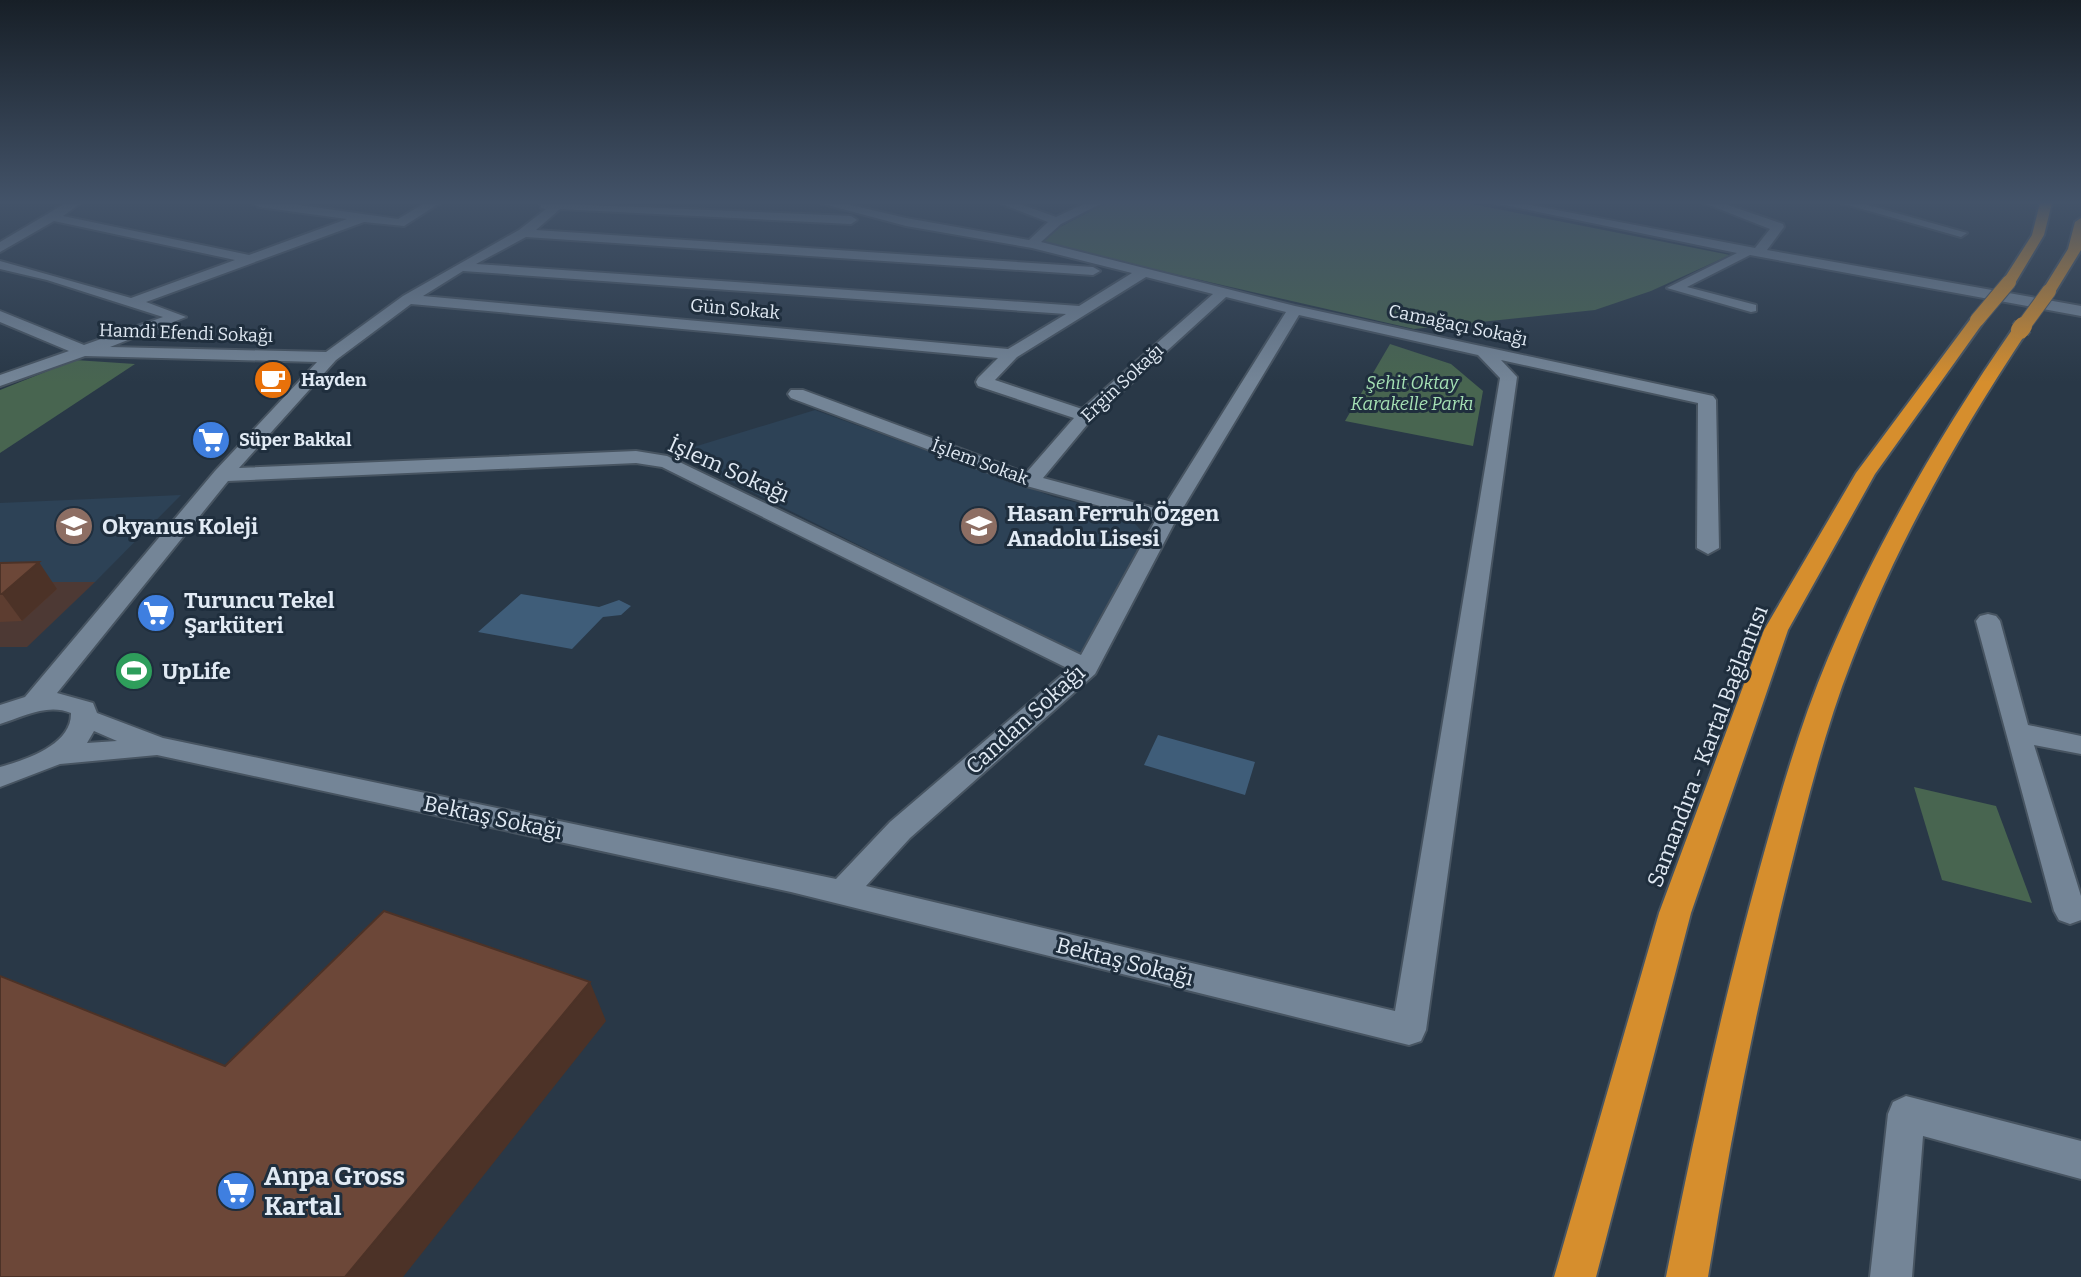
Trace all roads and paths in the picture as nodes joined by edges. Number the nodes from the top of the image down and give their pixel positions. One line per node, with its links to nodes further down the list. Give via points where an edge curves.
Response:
1 (240, 263): 16 (street)
2 (468, 263): 15 (street)
3 (477, 263): 18 (street)
4 (966, 263): 12 (street, via 1092,271)
5 (1102, 263): 12 (street, Camağaçı Sokağı)
6 (1727, 263): 17 (street, via 1674,288)
7 (1778, 263): 22 (street)
8 (1812, 263): 20 (street)
9 (2021, 263): 47 (highway, Samandıra - Kartal Bağlantısı, bridge, via 1866,473 1776,630 1675,913)
10 (2067, 263): 48 (highway, bridge, via 1979,390 1895,537 1839,661 1797,786 1750,959)
11 (0, 265): 16 (street)
12 (1122, 268): 13 (street, Camağaçı Sokağı)
13 (1143, 273): 14 (street, Camağaçı Sokağı); 18 (street)
14 (1222, 293): 19 (street, Camağaçı Sokağı); 29 (street, Ergin Sokağı)
15 (408, 299): 25 (street, Gün Sokak); 26 (street)
16 (130, 303): 23 (street, via 178,317)
17 (1751, 308)
18 (1079, 310): 25 (street)
19 (1295, 310): 24 (street, Camağaçı Sokağı); 32 (street, Candan Sokağı)
20 (2081, 311)
21 (0, 316): 23 (street, Hamdi Efendi Sokağı)
22 (2081, 321)
23 (83, 351): 26 (street, Hamdi Efendi Sokağı); 27 (street)
24 (1483, 351): 33 (street, Camağaçı Sokağı, via 1707,400); 44 (street, Bektaş Sokağı, via 1509,377 1409,1030)
25 (1011, 354): 29 (street, via 984,382)
26 (330, 357): 30 (street)
27 (0, 381)
28 (797, 394): 31 (street, İşlem Sokak)
29 (1085, 416): 31 (street, Ergin Sokağı)
30 (222, 475): 35 (street, İşlem Sokağı, via 636,457 667,462); 36 (street)
31 (1030, 481): 32 (street, İşlem Sokak)
32 (1167, 518): 35 (street, Candan Sokağı)
33 (1708, 548)
34 (1988, 621): 39 (street)
35 (1086, 668): 44 (street, Candan Sokağı, via 900,830)
36 (34, 704): 37 (street); 38 (street, via 73,703 84,709)
37 (0, 715)
38 (87, 719): 41 (street); 42 (street, via 82,731)
39 (2017, 732): 40 (street); 45 (street)
40 (2081, 745)
41 (158, 746): 42 (street); 44 (street, Bektaş Sokağı)
42 (56, 755): 43 (street)
43 (4, 777)
44 (841, 893)
45 (2070, 911)
46 (2081, 1160): 49 (street, via 1906,1114)
47 (1575, 1277)
48 (1687, 1277)
49 (1891, 1277)

